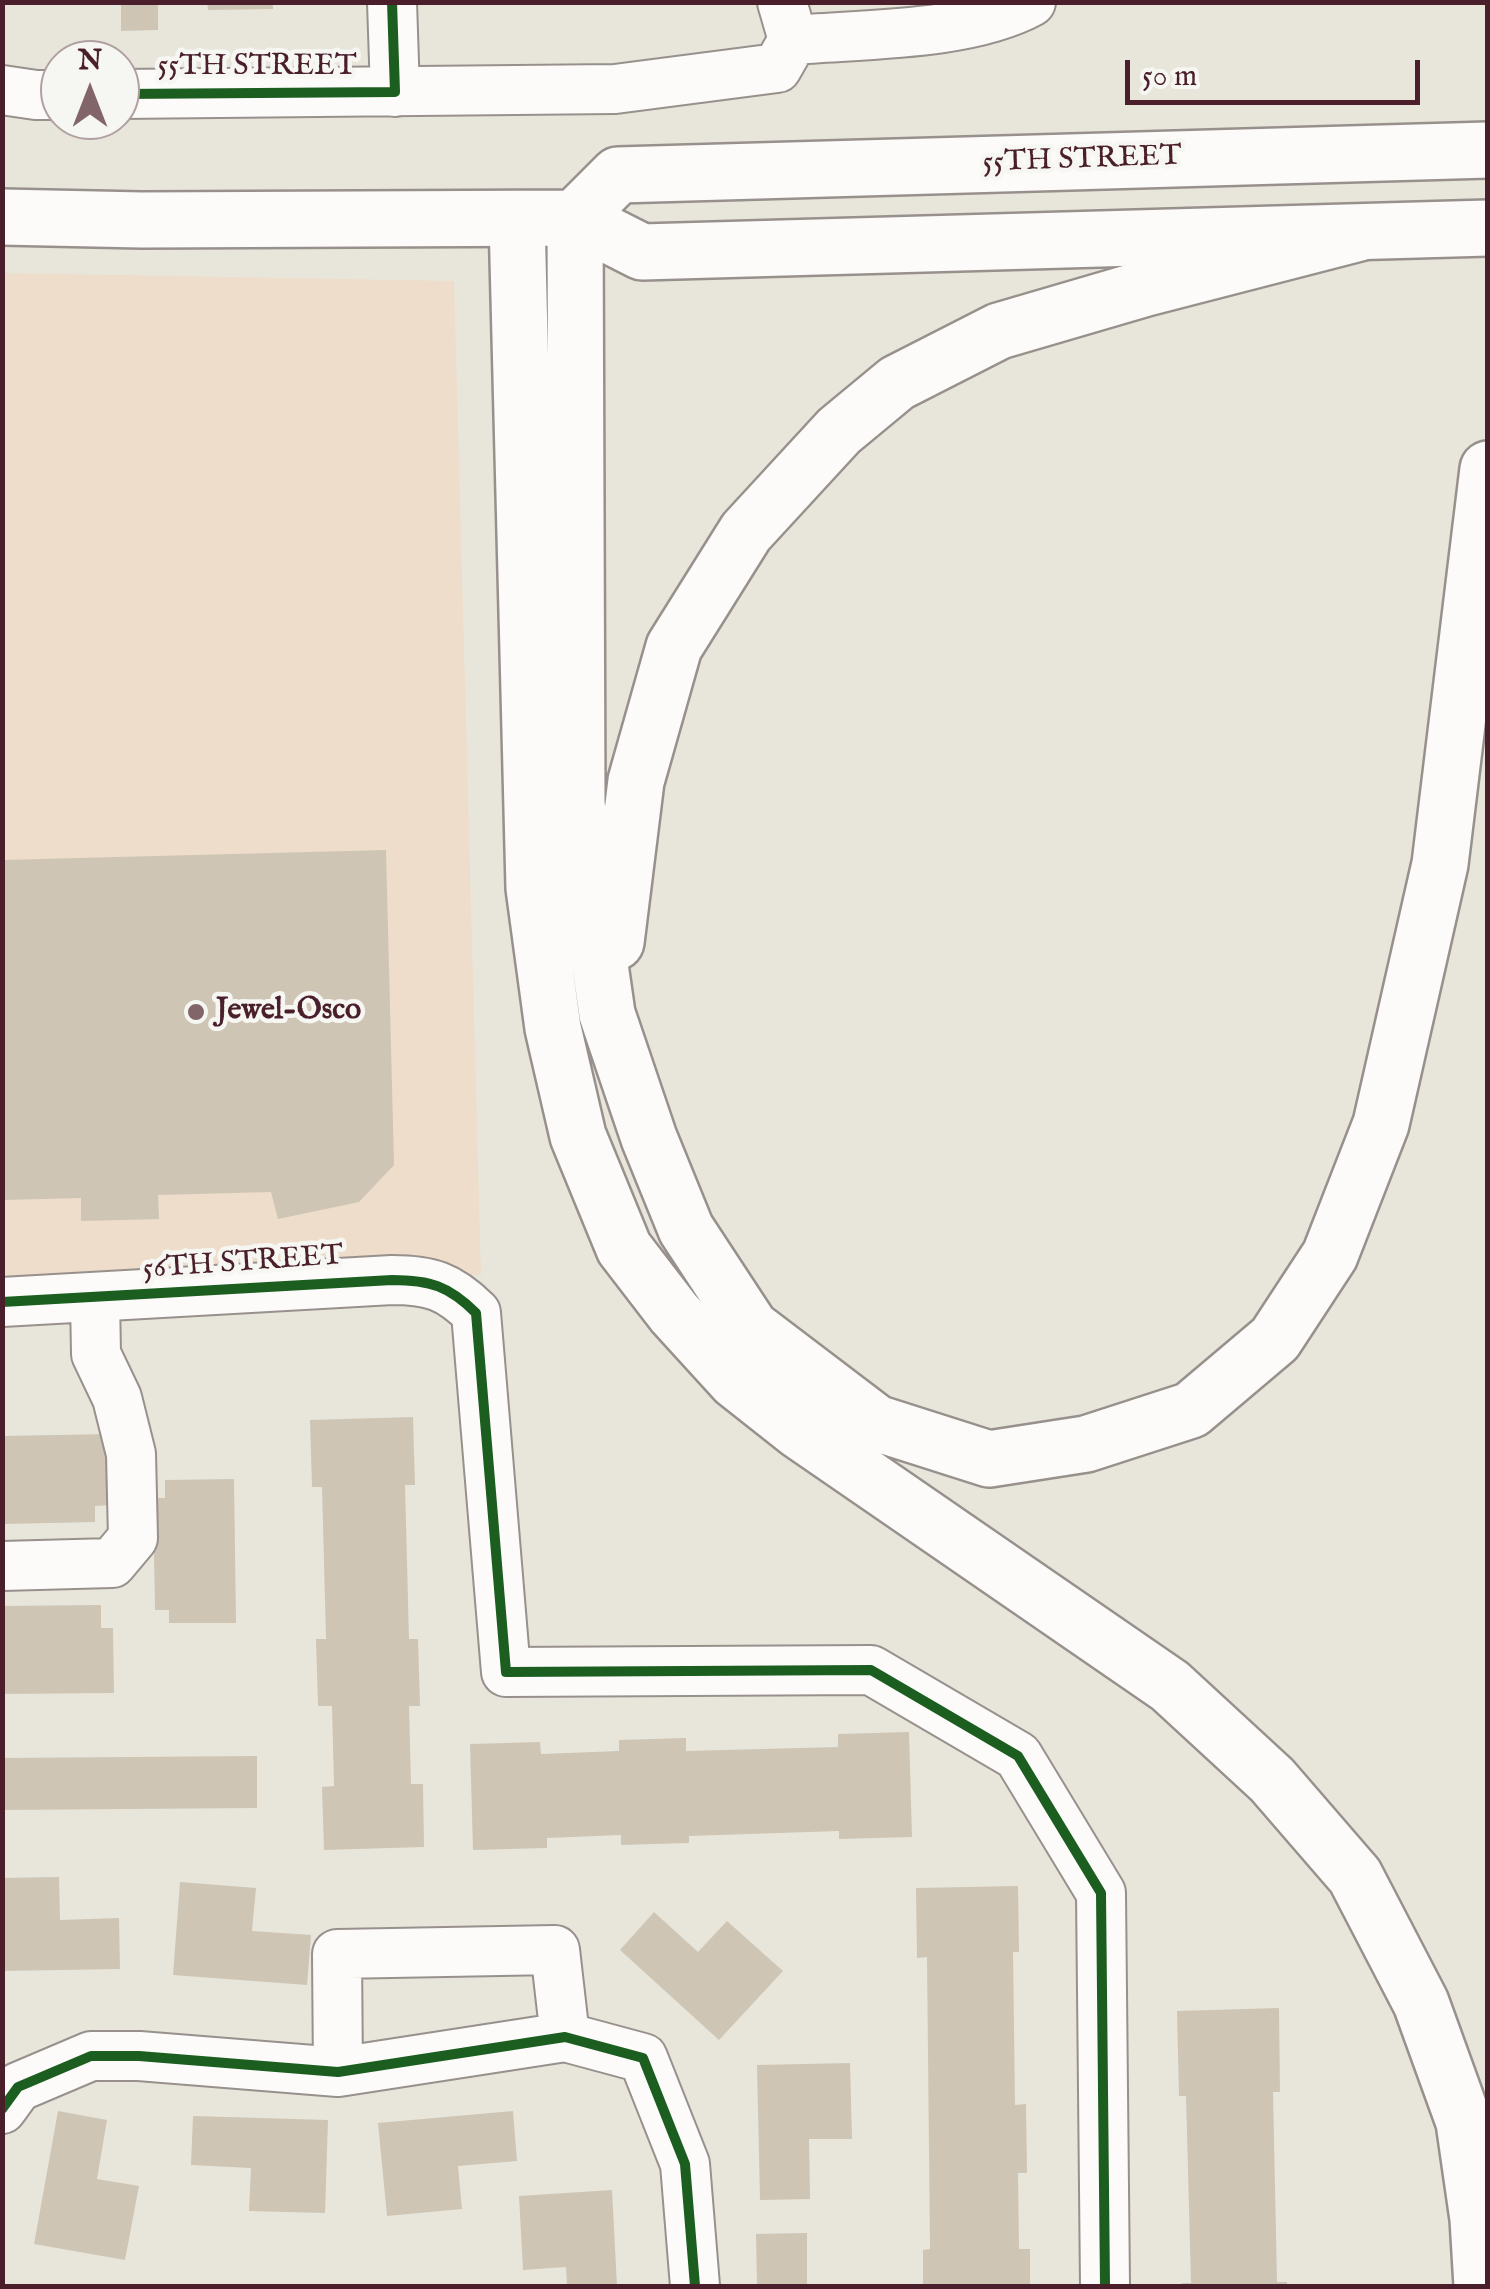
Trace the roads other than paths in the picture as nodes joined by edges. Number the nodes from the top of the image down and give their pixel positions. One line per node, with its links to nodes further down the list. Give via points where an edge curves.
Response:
1 (392, 2): 5 (street)
2 (1031, 2): 3 (street, via 1009,14 949,26)
3 (788, 21): 5 (street, 55TH STREET, via 777,68 615,89)
4 (2, 90): 7 (street)
5 (395, 92): 6 (street, 55TH STREET)
6 (140, 94)
7 (40, 95)
8 (1488, 150): 10 (main road, 55TH STREET, via 618,175)
9 (2, 217): 11 (main road)
10 (574, 218): 11 (main road); 13 (main road, via 642,252); 15 (main road, via 576,804)
11 (517, 219): 24 (main road, via 534,888 552,1028 578,1136 624,1248 736,1381 1170,1686 1272,1780 1355,1876 1421,2003 1464,2122)
12 (1488, 228): 13 (main road)
13 (1359, 232): 15 (main road, via 999,331 897,383 839,431 746,532 674,647 636,780)
14 (1488, 468): 15 (main road, via 1440,864 1381,1124 1330,1255 1275,1339 1191,1410 1086,1444 989,1459 876,1423 751,1328 686,1229)
15 (607, 1014)
16 (94, 1298): 17 (street, 56TH STREET); 18 (street, via 96,1354 117,1398 131,1454 133,1538 112,1562); 23 (street, 56TH STREET, via 423,1280 458,1295 476,1314 506,1672 871,1670 1018,1756 1101,1893)
17 (2, 1302)
18 (2, 1566)
19 (565, 2037): 20 (street); 20 (street, via 555,1950 337,1954); 22 (street, via 643,2058 685,2164)
20 (338, 2072): 21 (street, via 91,2056 18,2087)
21 (2, 2109)
22 (695, 2286)
23 (1105, 2286)
24 (1482, 2286)

